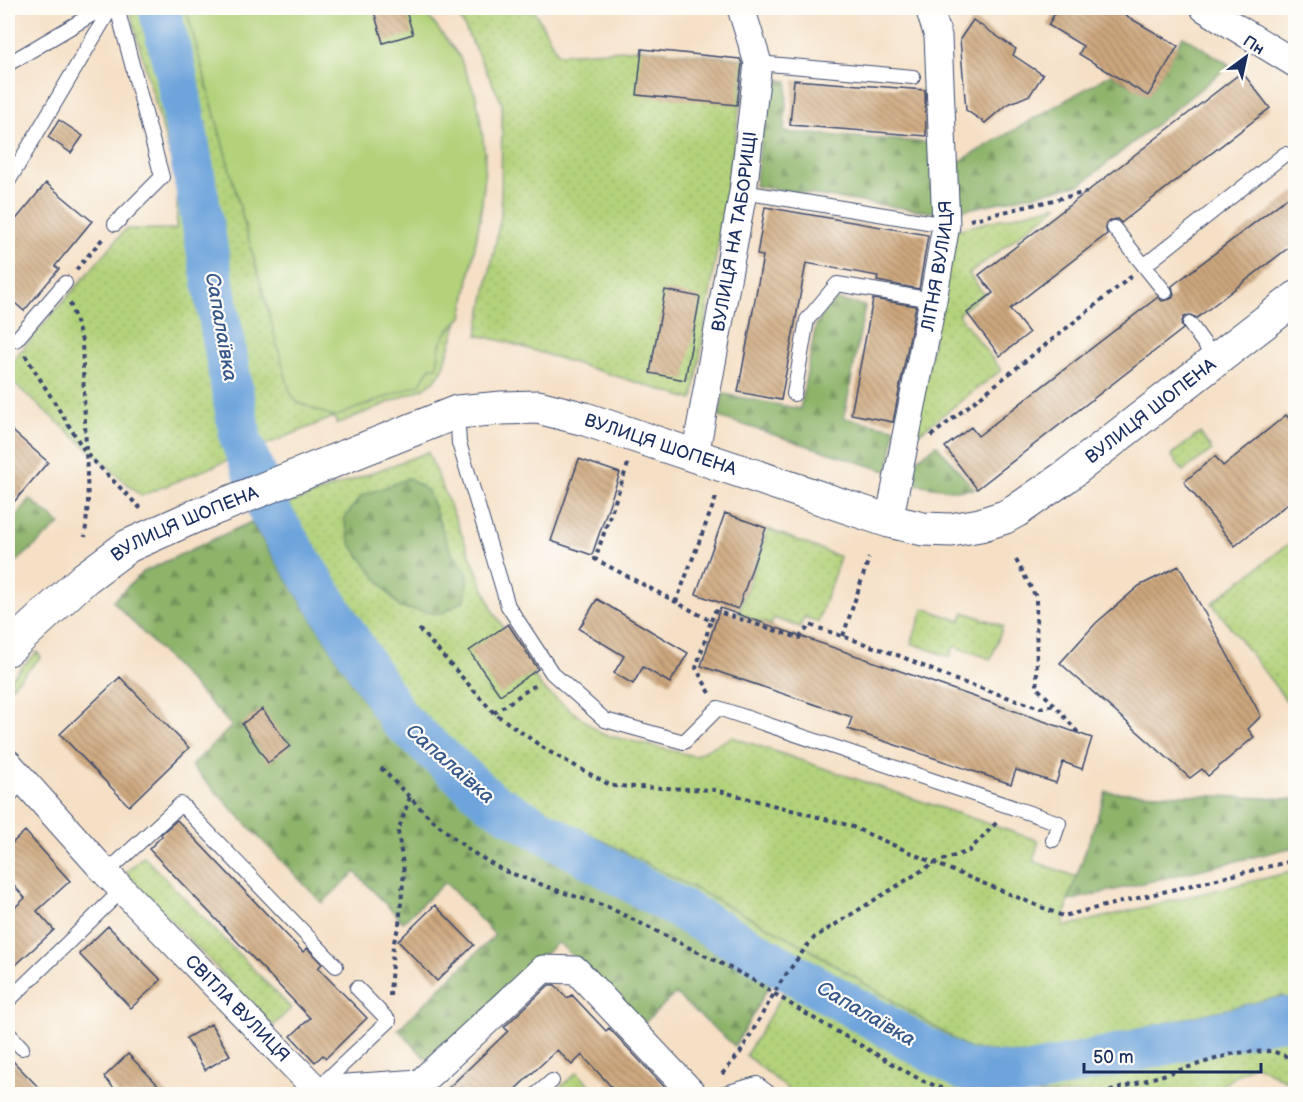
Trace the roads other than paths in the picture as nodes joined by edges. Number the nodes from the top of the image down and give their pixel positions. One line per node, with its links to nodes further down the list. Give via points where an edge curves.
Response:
1 (102, 8): 8 (lane)
2 (111, 8): 12 (lane)
3 (117, 8): 14 (lane, via 162,177)
4 (741, 8): 7 (street, ВУЛИЦЯ НА ТАБОРИЩІ)
5 (929, 8): 15 (street, ЛІТНЯ ВУЛИЦЯ, via 938,36)
6 (1204, 8): 9 (street)
7 (758, 63): 10 (lane); 13 (street, ВУЛИЦЯ НА ТАБОРИЩІ)
8 (8, 64)
9 (1296, 64)
10 (913, 77)
11 (1285, 154): 17 (lane)
12 (8, 182)
13 (743, 192): 15 (lane); 27 (street, ВУЛИЦЯ НА ТАБОРИЩІ)
14 (116, 224)
15 (946, 225): 21 (street, ЛІТНЯ ВУЛИЦЯ)
16 (1114, 228): 17 (lane)
17 (1144, 266): 19 (lane)
18 (65, 283): 23 (lane)
19 (1165, 292)
20 (1296, 298): 24 (street, ВУЛИЦЯ ШОПЕНА)
21 (933, 300): 25 (lane, via 837,284 807,320); 28 (street, ЛІТНЯ ВУЛИЦЯ)
22 (1190, 324): 24 (lane)
23 (12, 340)
24 (1216, 360): 28 (street, ВУЛИЦЯ ШОПЕНА, via 1065,477 1005,517 951,530)
25 (794, 394)
26 (457, 412): 27 (street, ВУЛИЦЯ ШОПЕНА, via 538,407); 29 (street, ВУЛИЦЯ ШОПЕНА, via 128,546 85,578); 31 (lane, via 459,444 508,606 552,673 605,720 684,742 718,708 1059,824)
27 (695, 456): 28 (street, ВУЛИЦЯ ШОПЕНА)
28 (889, 522)
29 (8, 648)
30 (13, 780): 32 (street, СВІТЛА ВУЛИЦЯ)
31 (1053, 840)
32 (114, 881): 33 (lane, via 181,804); 35 (lane); 39 (street, СВІТЛА ВУЛИЦЯ)
33 (336, 966)
34 (357, 988): 39 (lane, via 389,1021)
35 (8, 1001)
36 (8, 1033): 37 (lane)
37 (22, 1048)
38 (552, 1081): 40 (lane)
39 (317, 1090): 41 (street, via 420,1083 543,969 576,970)
40 (537, 1095)
41 (693, 1095)
42 (722, 1095): 43 (lane, via 757,1084)
43 (770, 1095)

